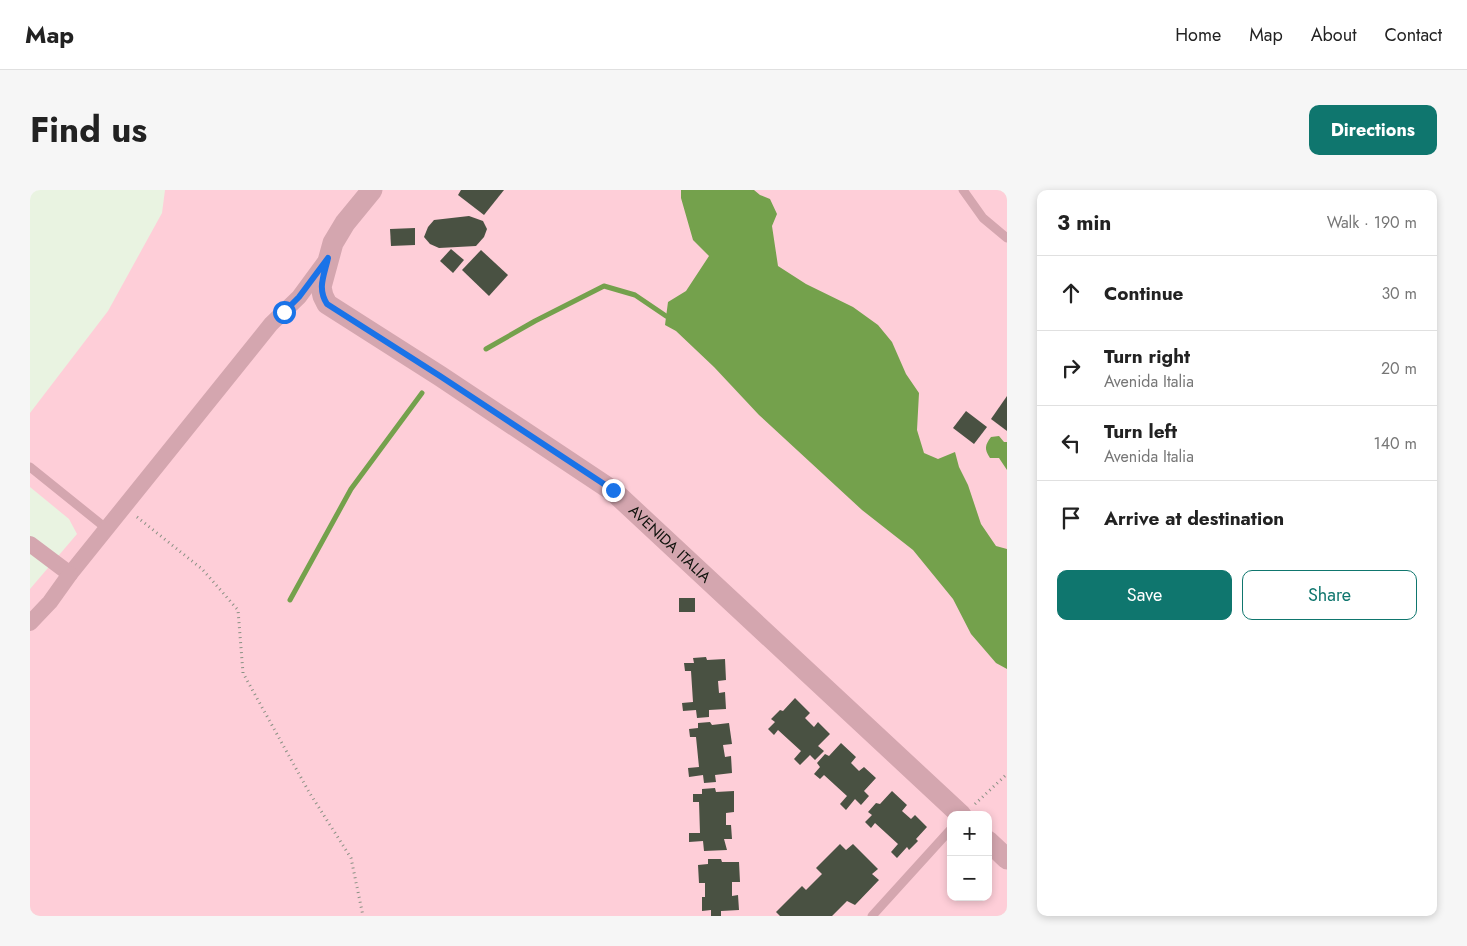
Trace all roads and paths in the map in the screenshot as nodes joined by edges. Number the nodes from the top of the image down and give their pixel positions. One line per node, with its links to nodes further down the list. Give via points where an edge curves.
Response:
1 (372, 190): 4 (street, AVENIDA ITALIA, via 345,223)
2 (963, 190): 3 (lane, via 983,218)
3 (1007, 238)
4 (328, 258): 6 (street); 12 (street, AVENIDA ITALIA, via 321,287 327,304 613,490)
5 (30, 467): 7 (lane)
6 (125, 507): 7 (street); 16 (path, via 202,569 238,610 243,673 309,792 351,858)
7 (107, 529): 9 (street)
8 (30, 544): 9 (street)
9 (70, 574): 10 (street)
10 (30, 623)
11 (1007, 774): 12 (path)
12 (966, 811)
13 (947, 833): 17 (lane)
14 (992, 845): 15 (street)
15 (1007, 859)
16 (363, 916)
17 (872, 916)

